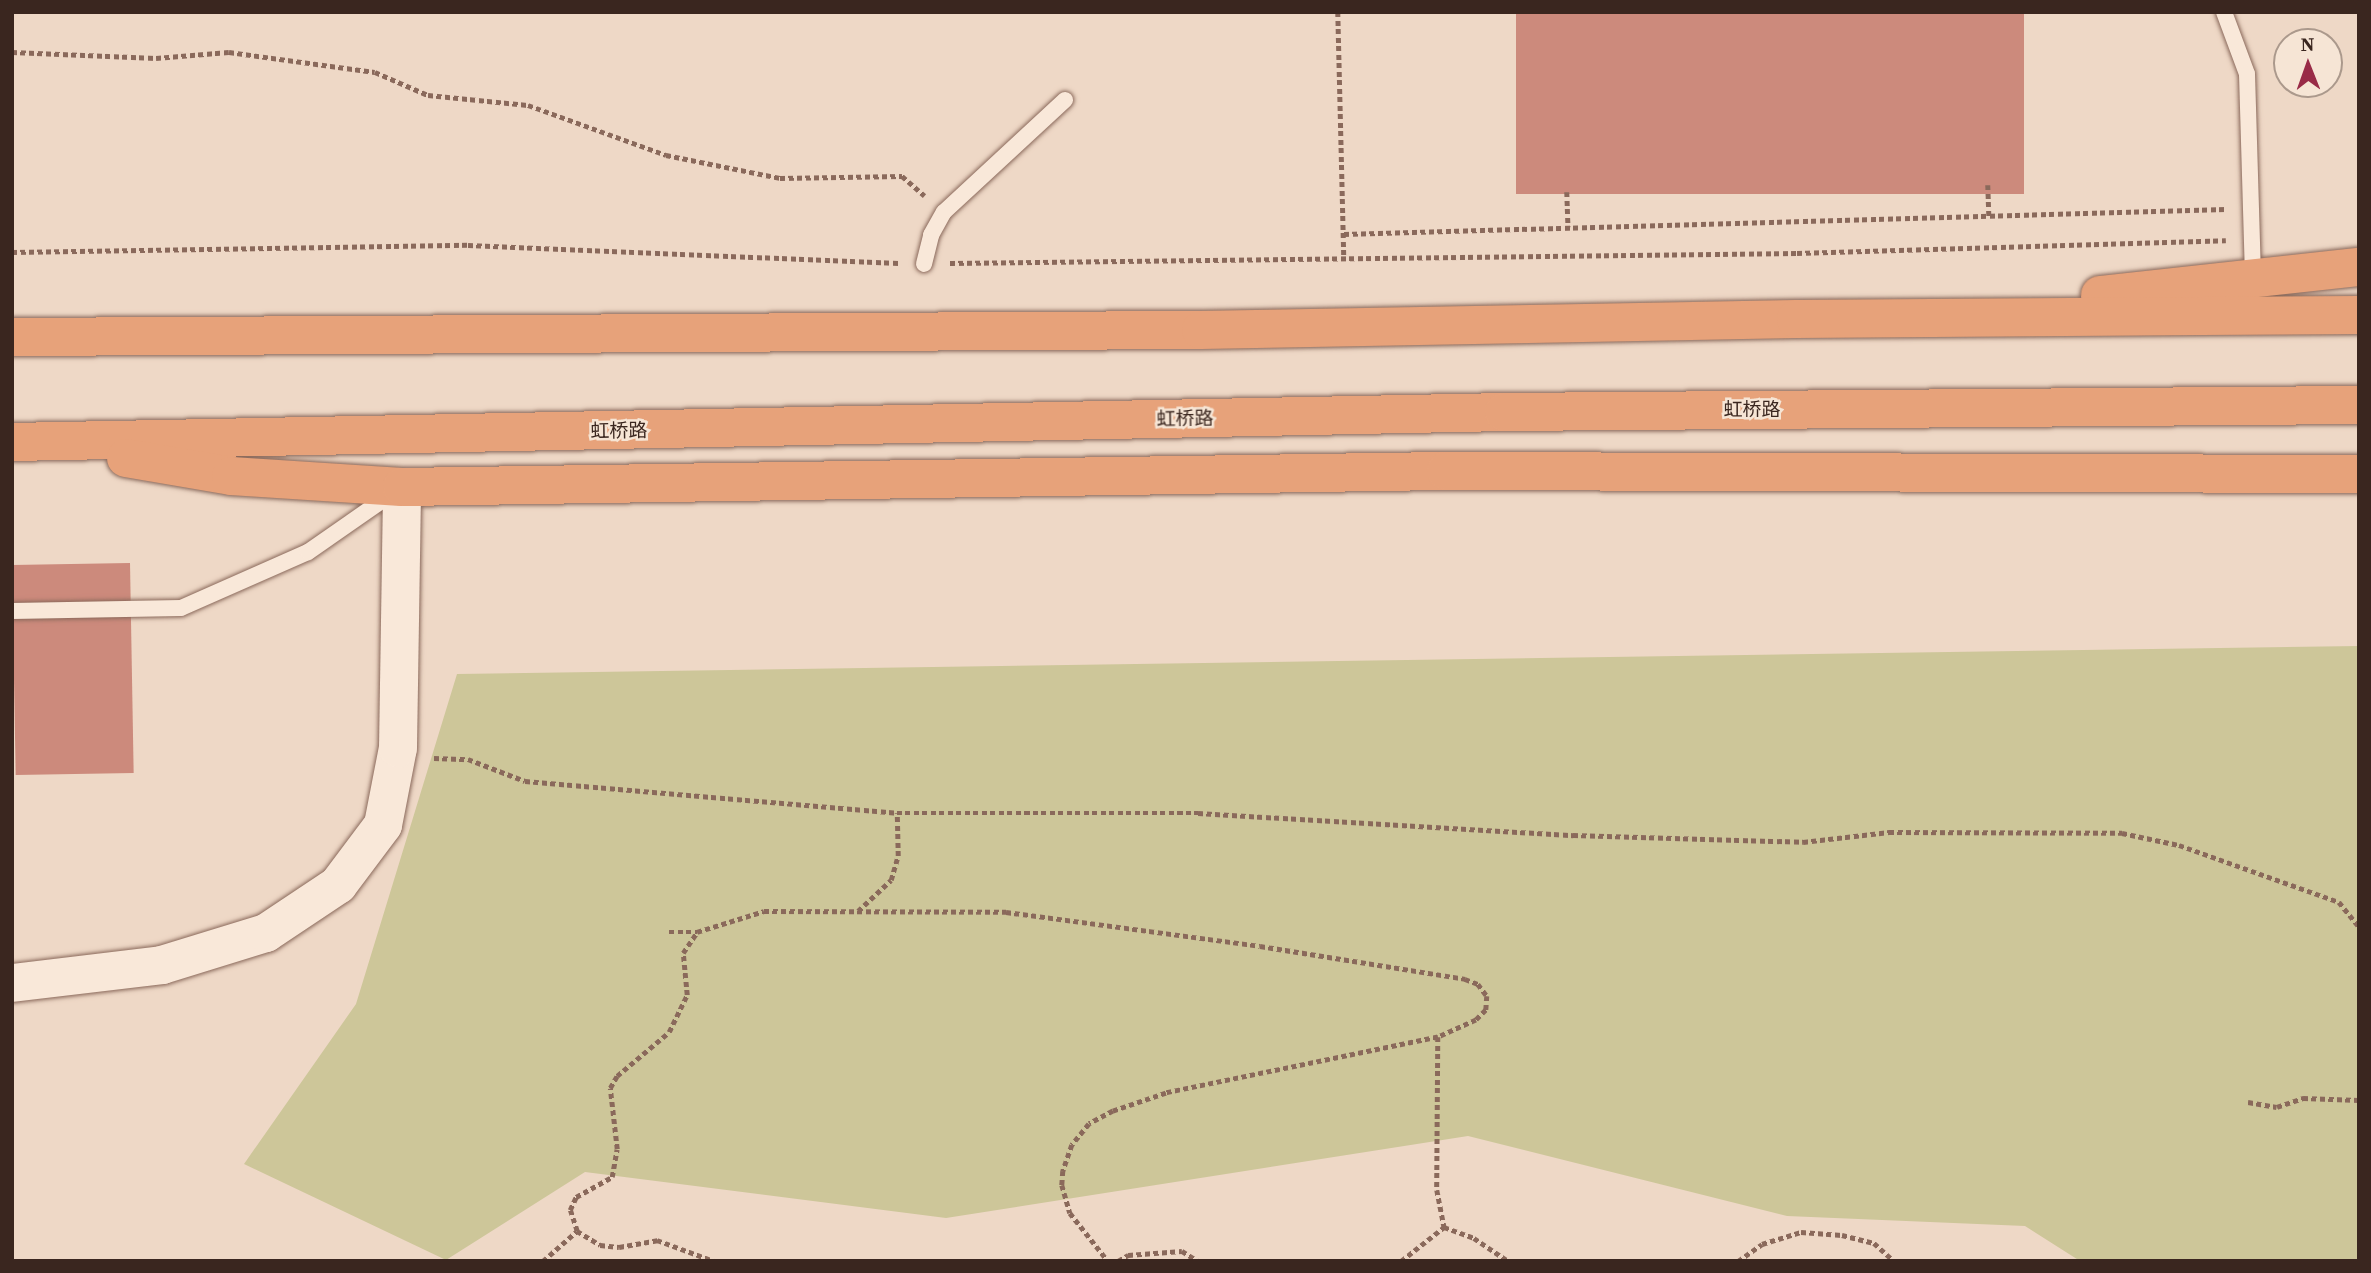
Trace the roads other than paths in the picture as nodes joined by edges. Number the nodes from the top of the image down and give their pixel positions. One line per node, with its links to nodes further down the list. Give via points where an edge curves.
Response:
1 (2224, 12): 5 (lane, via 2247,74)
2 (1065, 100): 3 (lane, via 944,212 931,235)
3 (924, 264)
4 (2359, 267): 5 (highway)
5 (2253, 297): 6 (highway); 7 (highway, via 1796,319 1201,330)
6 (2359, 315)
7 (12, 337)
8 (2359, 405): 9 (highway, 虹桥路, via 1504,412)
9 (24, 443): 13 (highway, via 231,476)
10 (2204, 472): 11 (highway); 12 (highway); 13 (highway, via 1446,471)
11 (2359, 474)
12 (2359, 485)
13 (402, 487): 14 (lane, via 308,552 181,608); 15 (street, via 397,758 383,825 338,885 265,933 162,965)
14 (12, 611)
15 (12, 983)

